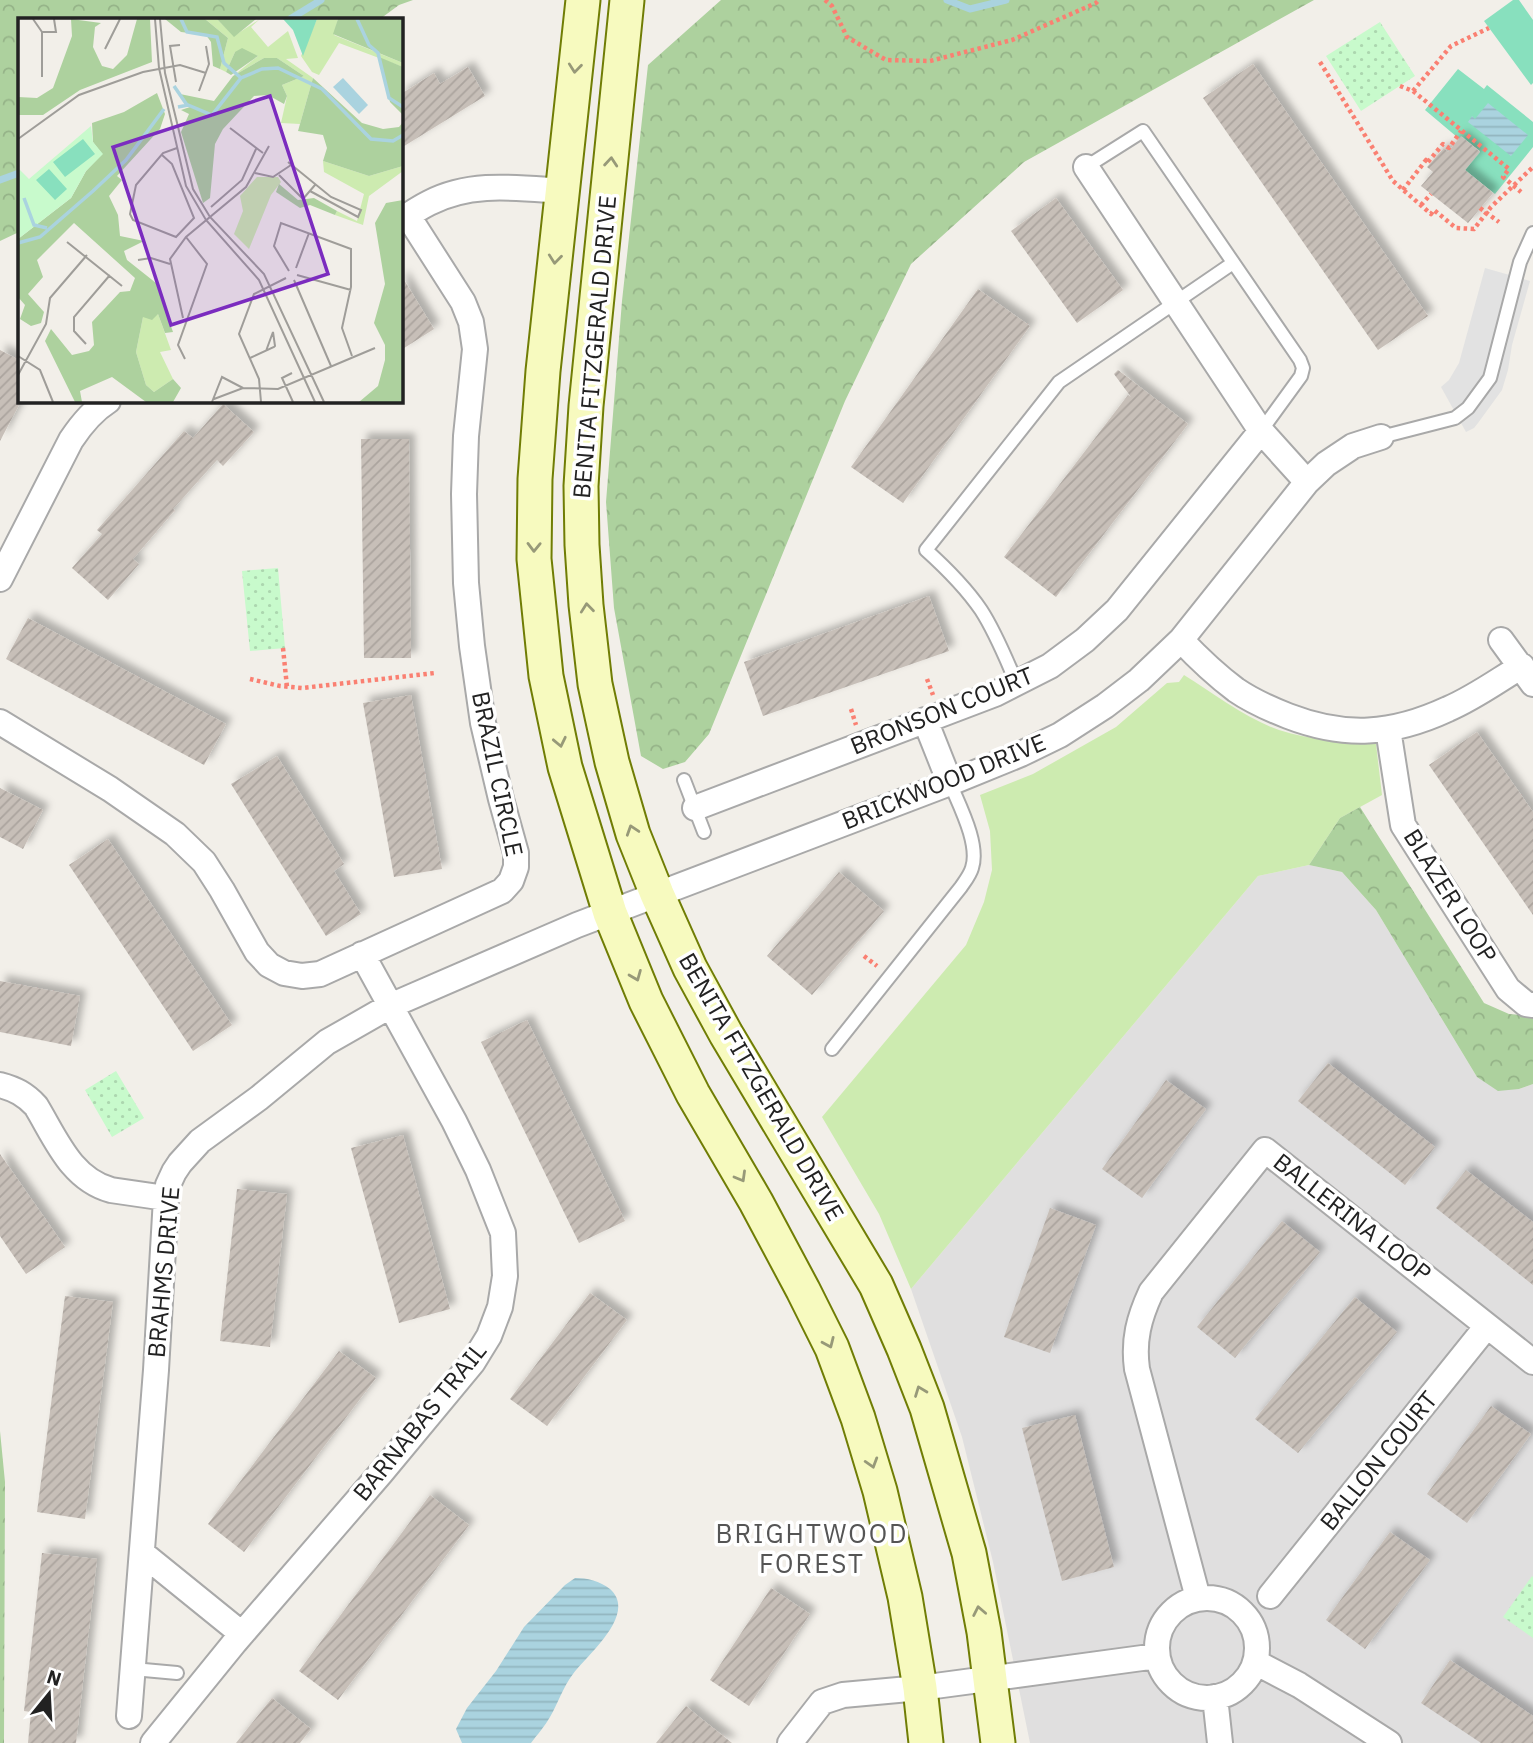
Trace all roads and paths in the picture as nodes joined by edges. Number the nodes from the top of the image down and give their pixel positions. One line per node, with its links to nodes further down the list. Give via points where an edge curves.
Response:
1 (583, 0): 14 (main road, BENITA FITZGERALD DRIVE, one-way to 14)
2 (627, 0): 45 (main road, BENITA FITZGERALD DRIVE, one-way to 2, via 633,834 595,684 582,545 586,406)
3 (825, 0): 4 (path, via 847,37 886,60 930,61 1012,40)
4 (1099, 0)
5 (1489, 28): 8 (path, via 1451,46)
6 (1320, 62): 13 (path)
7 (1400, 86): 8 (path)
8 (1413, 91): 9 (path)
9 (1461, 131): 12 (path, via 1509,169 1503,177); 13 (path, via 1449,148 1443,144 1429,163 1426,160)
10 (1086, 167): 23 (lane, via 1143,131); 24 (street)
11 (1533, 167): 12 (path)
12 (1513, 185): 15 (path); 19 (path)
13 (1403, 190): 17 (path)
14 (562, 191): 20 (street, BRAZIL CIRCLE, via 478,188 430,202); 46 (main road, BENITA FITZGERALD DRIVE, one-way to 46, via 543,371 534,559 546,676 560,743)
15 (1521, 192)
16 (1431, 194): 17 (path)
17 (1421, 205): 19 (path, via 1457,228 1474,229)
18 (1480, 208): 19 (path)
19 (1487, 213): 21 (path)
20 (404, 218): 47 (street, BRAZIL CIRCLE, via 463,302 471,322 475,349 464,482 466,583 484,723 516,867 512,881 502,891)
21 (1499, 222)
22 (1533, 233): 27 (lane, via 1520,262 1484,388 1455,418)
23 (1233, 263): 24 (lane); 26 (lane, via 1303,368)
24 (1176, 302): 26 (street); 36 (lane, via 1059,382 926,550 981,611)
25 (106, 402): 29 (street, via 71,440)
26 (1261, 430): 28 (street); 36 (street, BRONSON COURT, via 1117,610 1050,666)
27 (1381, 437): 28 (street, BRICKWOOD DRIVE, via 1353,446)
28 (1307, 482): 30 (street, BRICKWOOD DRIVE)
29 (0, 579)
30 (1181, 640): 40 (street, via 1208,668 1272,710 1330,729); 42 (street, BRICKWOOD DRIVE, via 1139,680 1059,735)
31 (1500, 640): 34 (street)
32 (283, 648): 37 (path)
33 (435, 673): 37 (path)
34 (1527, 675): 40 (street, via 1447,710)
35 (250, 679): 37 (path)
36 (1017, 684): 38 (street, BRONSON COURT)
37 (287, 687)
38 (925, 720): 42 (street); 43 (street, BRONSON COURT)
39 (0, 722): 47 (street, BRAZIL CIRCLE, via 176,834 204,862 269,965 284,973 320,974)
40 (1388, 729): 48 (street, BLAZER LOOP, via 1403,825 1508,989)
41 (684, 780): 43 (lane)
42 (950, 783): 45 (street, BRICKWOOD DRIVE); 50 (lane, via 972,844 972,870)
43 (695, 808): 44 (lane)
44 (704, 832)
45 (657, 894): 46 (street, BRICKWOOD DRIVE); 63 (main road, BENITA FITZGERALD DRIVE, one-way to 45, via 965,1541 927,1408 904,1349 876,1285 690,968)
46 (610, 913): 49 (street, BRAHMS DRIVE); 64 (main road, BENITA FITZGERALD DRIVE, one-way to 64, via 646,1000 693,1094 832,1348 880,1491)
47 (362, 954): 49 (street, BARNABAS TRAIL)
48 (1533, 1005)
49 (390, 1006): 52 (street, BRAHMS DRIVE, via 327,1042 200,1141 171,1177); 58 (street, BARNABAS TRAIL, via 454,1121 503,1233 505,1276 500,1307 473,1362)
50 (832, 1049)
51 (0, 1085): 52 (street, via 31,1100 85,1179 102,1188)
52 (166, 1198): 55 (street, BRAHMS DRIVE)
53 (1488, 1326): 54 (street, BALLERINA LOOP); 56 (street, BALLON COURT); 57 (street, BALLERINA LOOP, via 1265,1150 1151,1292 1135,1341 1137,1369)
54 (1533, 1362)
55 (142, 1553): 58 (street); 61 (street, BRAHMS DRIVE)
56 (1270, 1596)
57 (1198, 1598): 59 (street, via 1183,1603 1167,1618 1157,1640); 60 (street, via 1227,1601 1244,1614 1255,1633)
58 (242, 1634): 67 (street, BARNABAS TRAIL)
59 (1157, 1656): 63 (street); 65 (street, via 1162,1671 1184,1693)
60 (1255, 1662): 65 (street, via 1240,1685); 72 (street)
61 (132, 1669): 62 (lane); 66 (street, BRAHMS DRIVE)
62 (177, 1673)
63 (990, 1678): 64 (street); 70 (main road, BENITA FITZGERALD DRIVE)
64 (920, 1688): 68 (street, via 843,1695 822,1702); 69 (main road, BENITA FITZGERALD DRIVE)
65 (1215, 1697): 71 (street)
66 (129, 1716)
67 (153, 1743)
68 (790, 1743)
69 (926, 1743)
70 (998, 1743)
71 (1220, 1743)
72 (1389, 1743)

